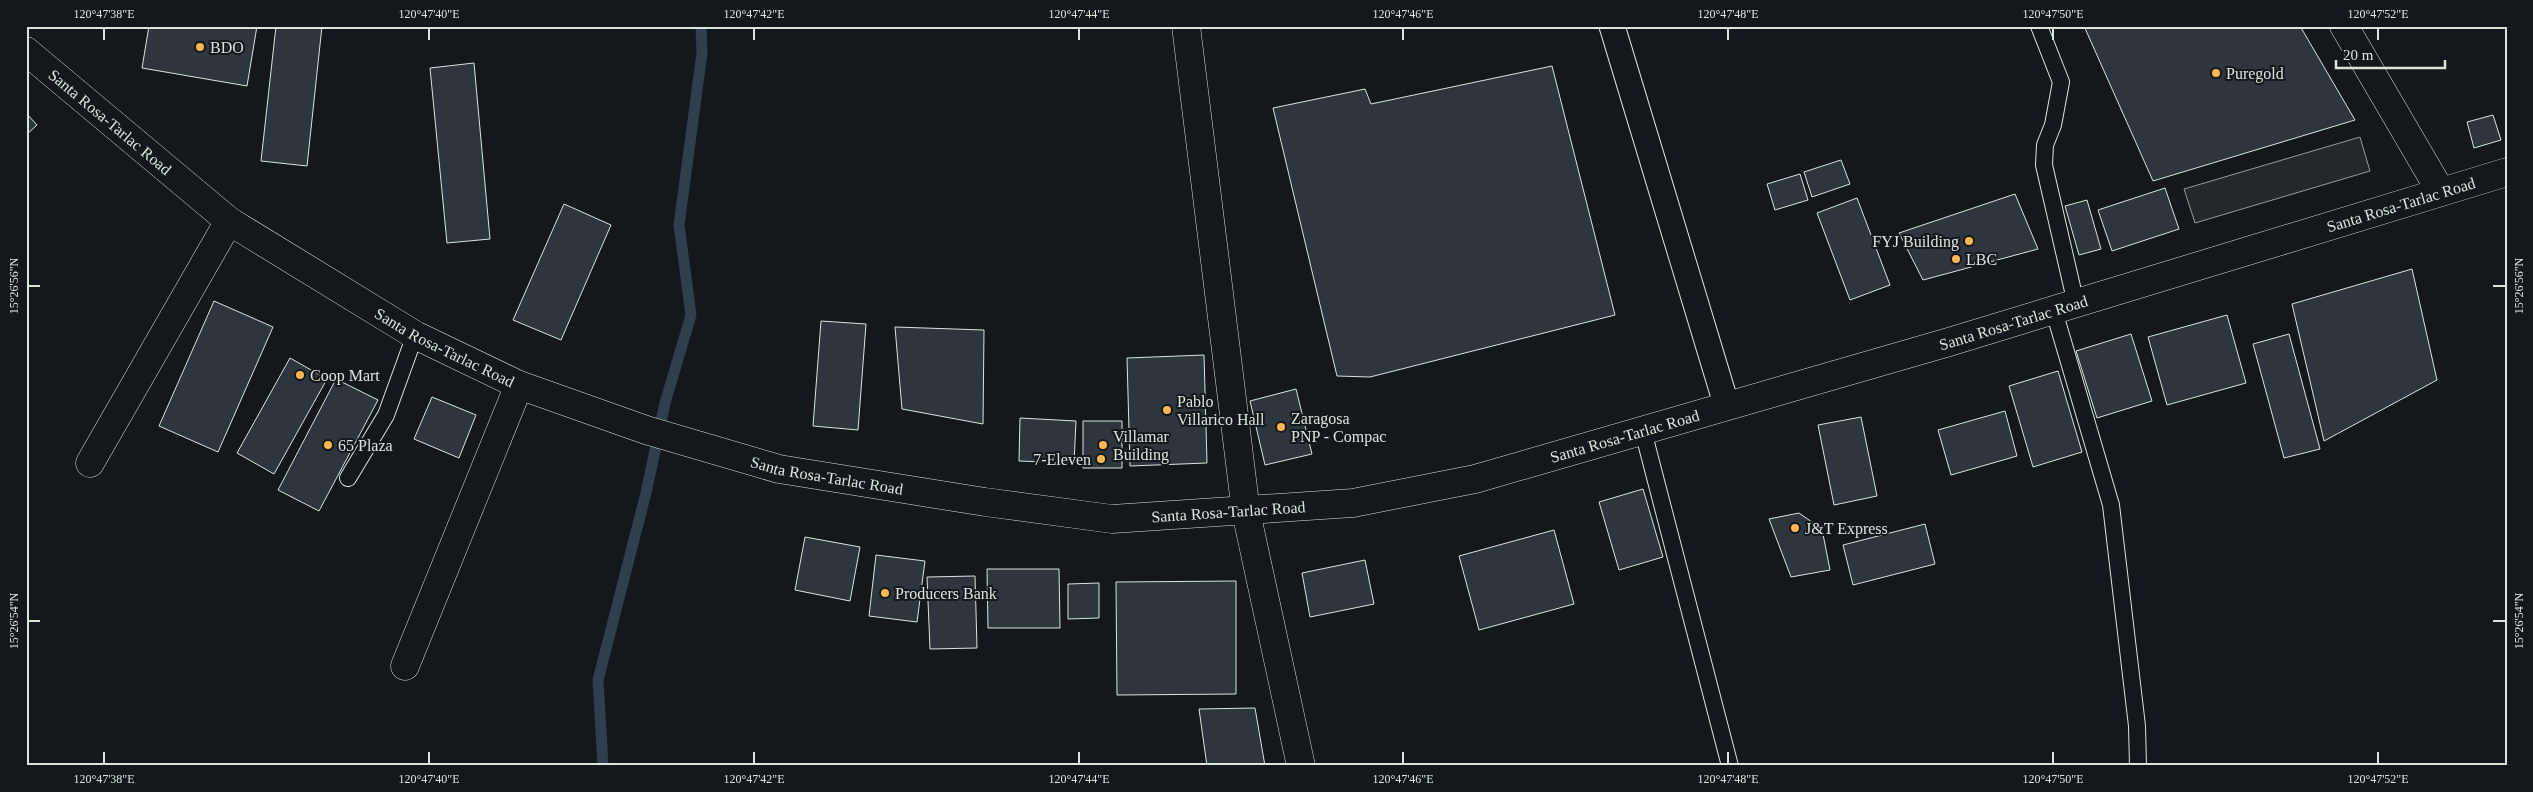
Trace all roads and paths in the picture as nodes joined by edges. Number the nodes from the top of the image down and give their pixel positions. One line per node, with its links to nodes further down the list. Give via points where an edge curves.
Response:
1 (1186, 26): 16 (main road)
2 (1612, 26): 12 (street)
3 (2039, 26): 9 (lane, via 2061,82 2053,125 2045,145 2044,165)
4 (2344, 26): 7 (main road)
5 (26, 51): 8 (main road, Santa Rosa-Tarlac Road)
6 (2507, 172): 7 (main road, Santa Rosa-Tarlac Road)
7 (2442, 192): 9 (main road, Santa Rosa-Tarlac Road)
8 (229, 221): 10 (main road, Santa Rosa-Tarlac Road); 14 (main road)
9 (2065, 307): 12 (main road, Santa Rosa-Tarlac Road); 20 (lane, via 2111,505 2137,726)
10 (415, 335): 11 (main road, Santa Rosa-Tarlac Road); 15 (lane, via 386,415)
11 (518, 385): 16 (main road, Santa Rosa-Tarlac Road, via 755,464 879,486 1112,518); 17 (main road)
12 (1727, 407): 13 (main road, Santa Rosa-Tarlac Road)
13 (1643, 431): 16 (main road, Santa Rosa-Tarlac Road, via 1475,479 1352,504); 19 (lane)
14 (90, 463)
15 (348, 478)
16 (1246, 512): 18 (main road)
17 (405, 666)
18 (1301, 766)
19 (1730, 766)
20 (2138, 766)

